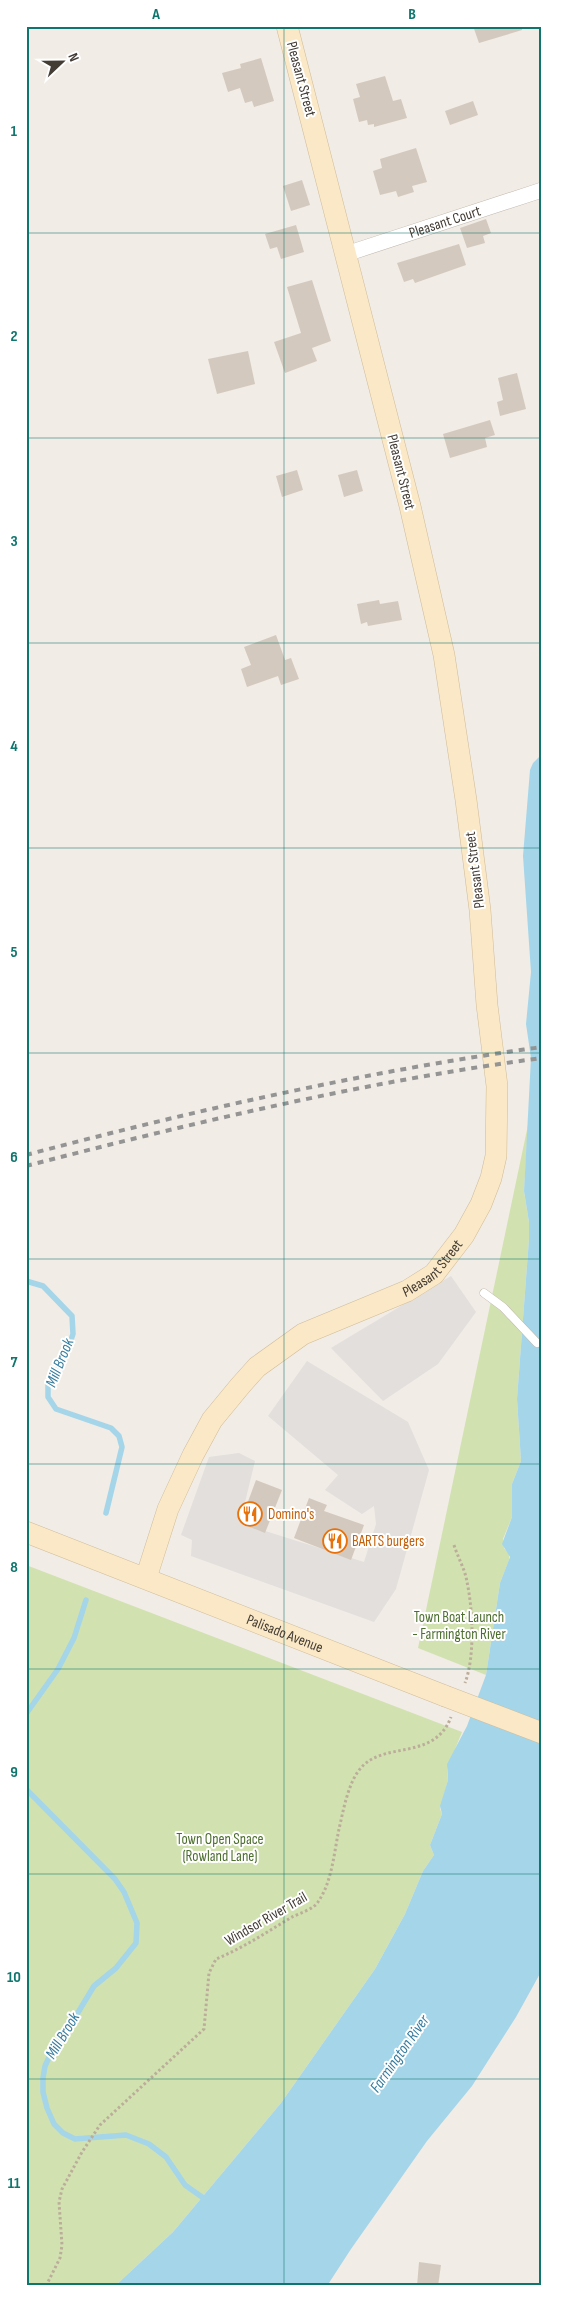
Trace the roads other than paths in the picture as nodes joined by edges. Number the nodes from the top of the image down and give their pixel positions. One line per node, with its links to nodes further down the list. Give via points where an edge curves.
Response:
1 (287, 26): 3 (street, Pleasant Street)
2 (542, 190): 3 (street, Pleasant Court)
3 (346, 254): 7 (street, Pleasant Street, via 410,506 447,672 480,910 496,1086 496,1156 481,1204 464,1234 434,1274 407,1290 303,1334 257,1367 240,1386 212,1420 193,1455 168,1509)
4 (484, 1293): 5 (lane, via 503,1307)
5 (538, 1343)
6 (26, 1532): 7 (street, Palisado Avenue)
7 (146, 1578): 8 (street, Palisado Avenue, bridge, via 450,1703)
8 (542, 1733)

